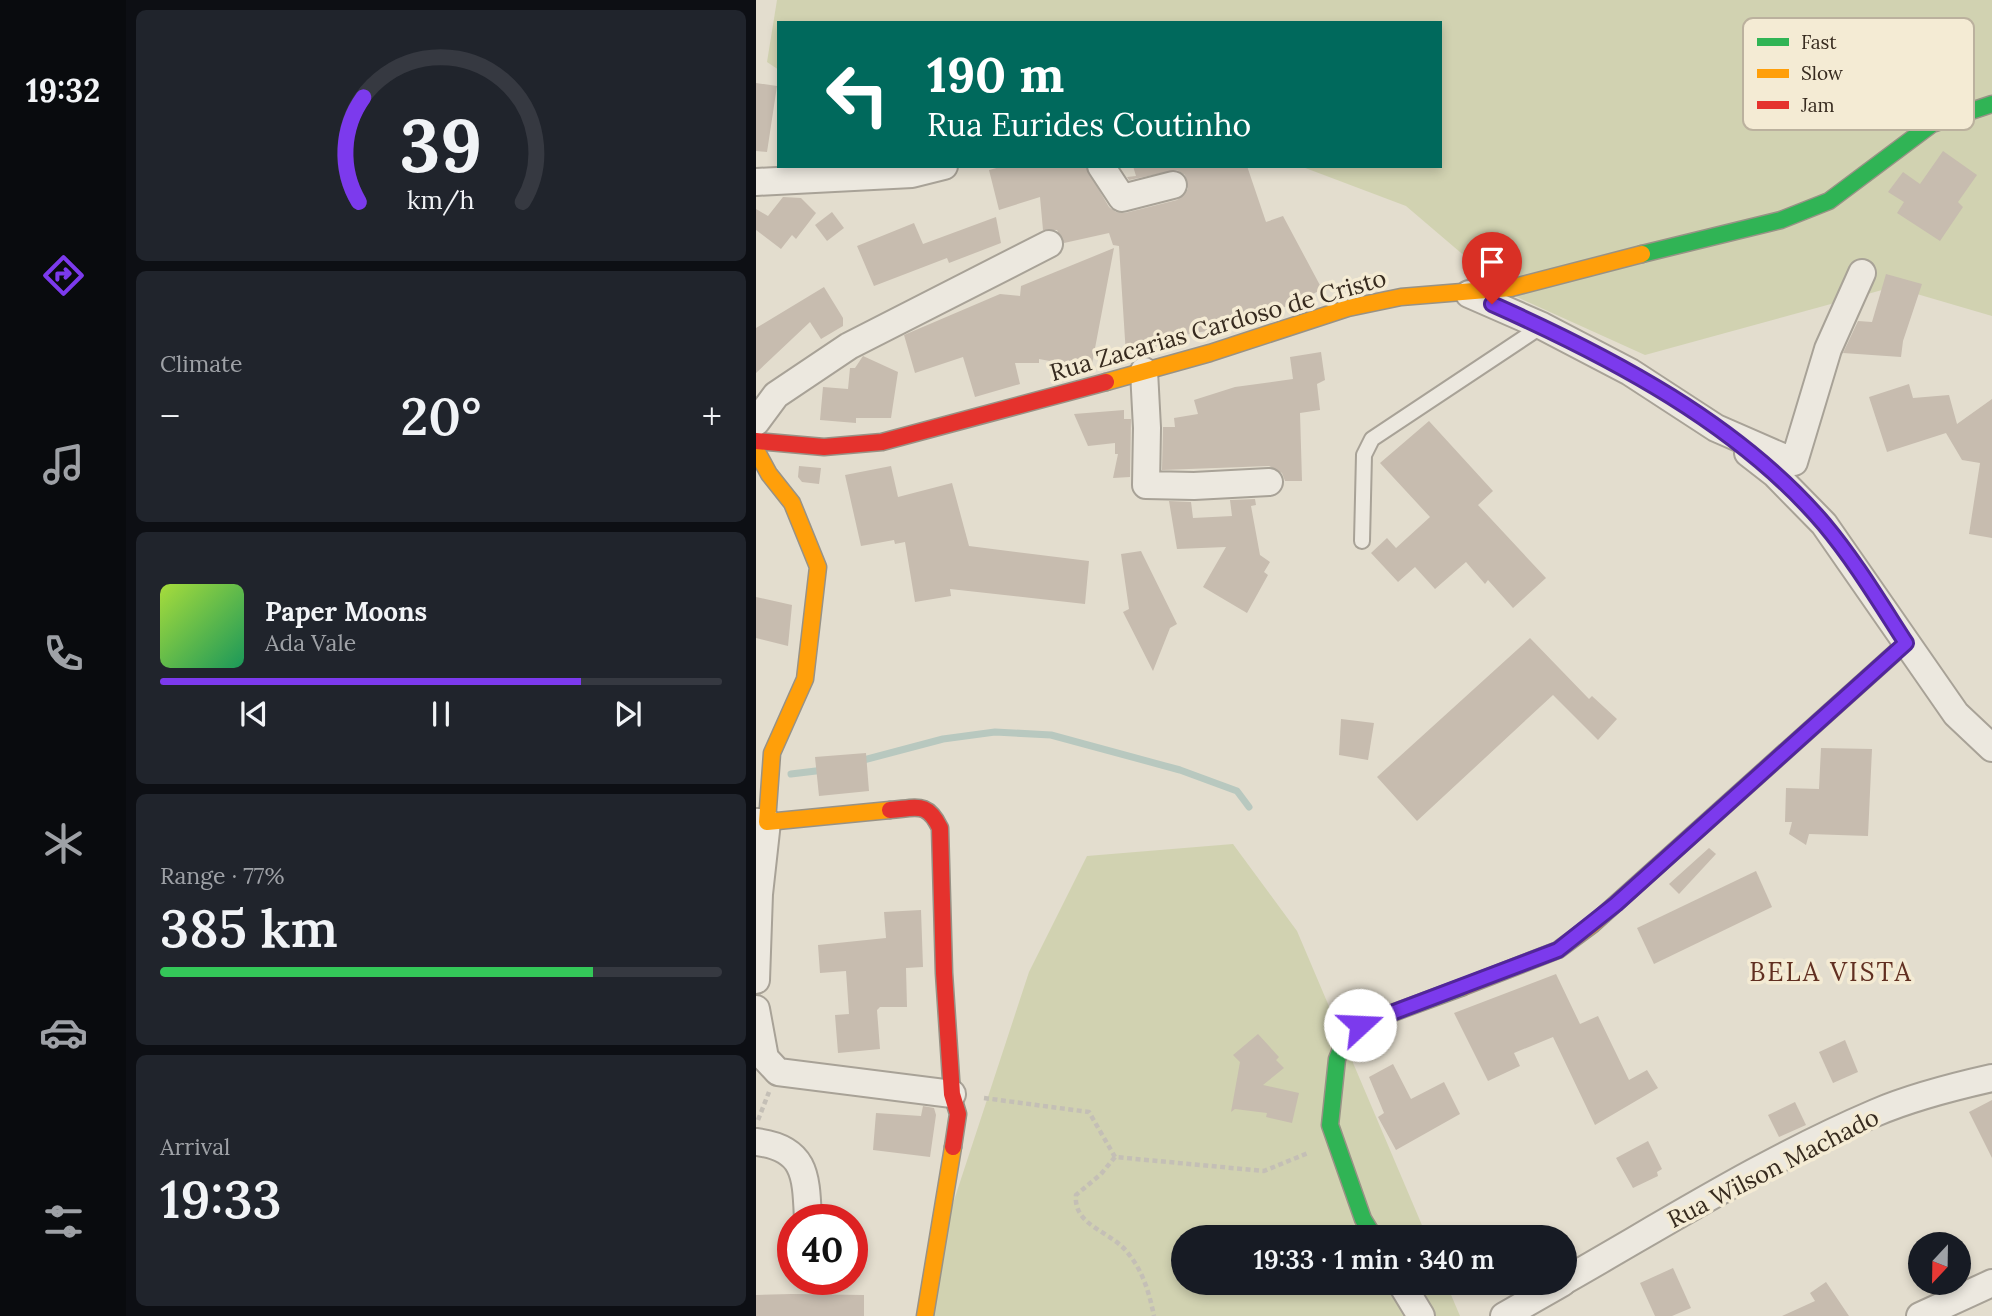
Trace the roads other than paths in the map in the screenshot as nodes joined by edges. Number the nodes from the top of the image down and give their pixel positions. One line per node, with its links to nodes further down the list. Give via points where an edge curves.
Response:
1 (1992, 103): 2 (street, Rua Zacarias Cardoso de Cristo)
2 (1974, 109)
3 (1924, 130): 10 (street, Rua Zacarias Cardoso de Cristo, via 1829,201 1781,220 1531,284)
4 (936, 168): 6 (street, via 912,174)
5 (1102, 168): 7 (street, via 1122,198)
6 (756, 182)
7 (1173, 186)
8 (1049, 244): 13 (street, via 849,346 776,396)
9 (1862, 273): 14 (street, via 1828,349 1794,462)
10 (1467, 293): 11 (street); 12 (street, Rua Zacarias Cardoso de Cristo, via 1348,308)
11 (1542, 326): 14 (street, via 1630,372); 18 (lane, via 1372,439 1364,455)
12 (1144, 371): 15 (street, Rua Zacarias Cardoso de Cristo, via 882,442 824,447); 17 (street, via 1146,485)
13 (756, 422)
14 (1716, 428): 19 (street, via 1774,474 1824,524)
15 (756, 441)
16 (756, 450): 21 (street, via 792,503 818,567 805,679 772,753)
17 (1269, 482)
18 (1362, 541)
19 (1906, 643): 20 (street, via 1956,714); 28 (street, via 1608,911 1558,950 1360,1025 1337,1059 1330,1125)
20 (1992, 748)
21 (761, 822): 22 (street); 25 (street, via 922,807 933,813 940,828)
22 (756, 980)
23 (756, 1009): 25 (street, via 765,1058 778,1072)
24 (1992, 1078): 29 (street, Rua Wilson Machado, via 1932,1092 1874,1113 1753,1174)
25 (952, 1094): 34 (street, via 958,1114)
26 (756, 1142): 27 (street, via 781,1147 798,1160 806,1181)
27 (807, 1204)
28 (1367, 1225)
29 (1577, 1274)
30 (1992, 1283): 33 (street)
31 (1408, 1295): 35 (street)
32 (1540, 1295): 36 (street, Rua Wilson Machado)
33 (1960, 1305): 37 (street)
34 (925, 1316)
35 (1420, 1316)
36 (1504, 1316)
37 (1920, 1316)

